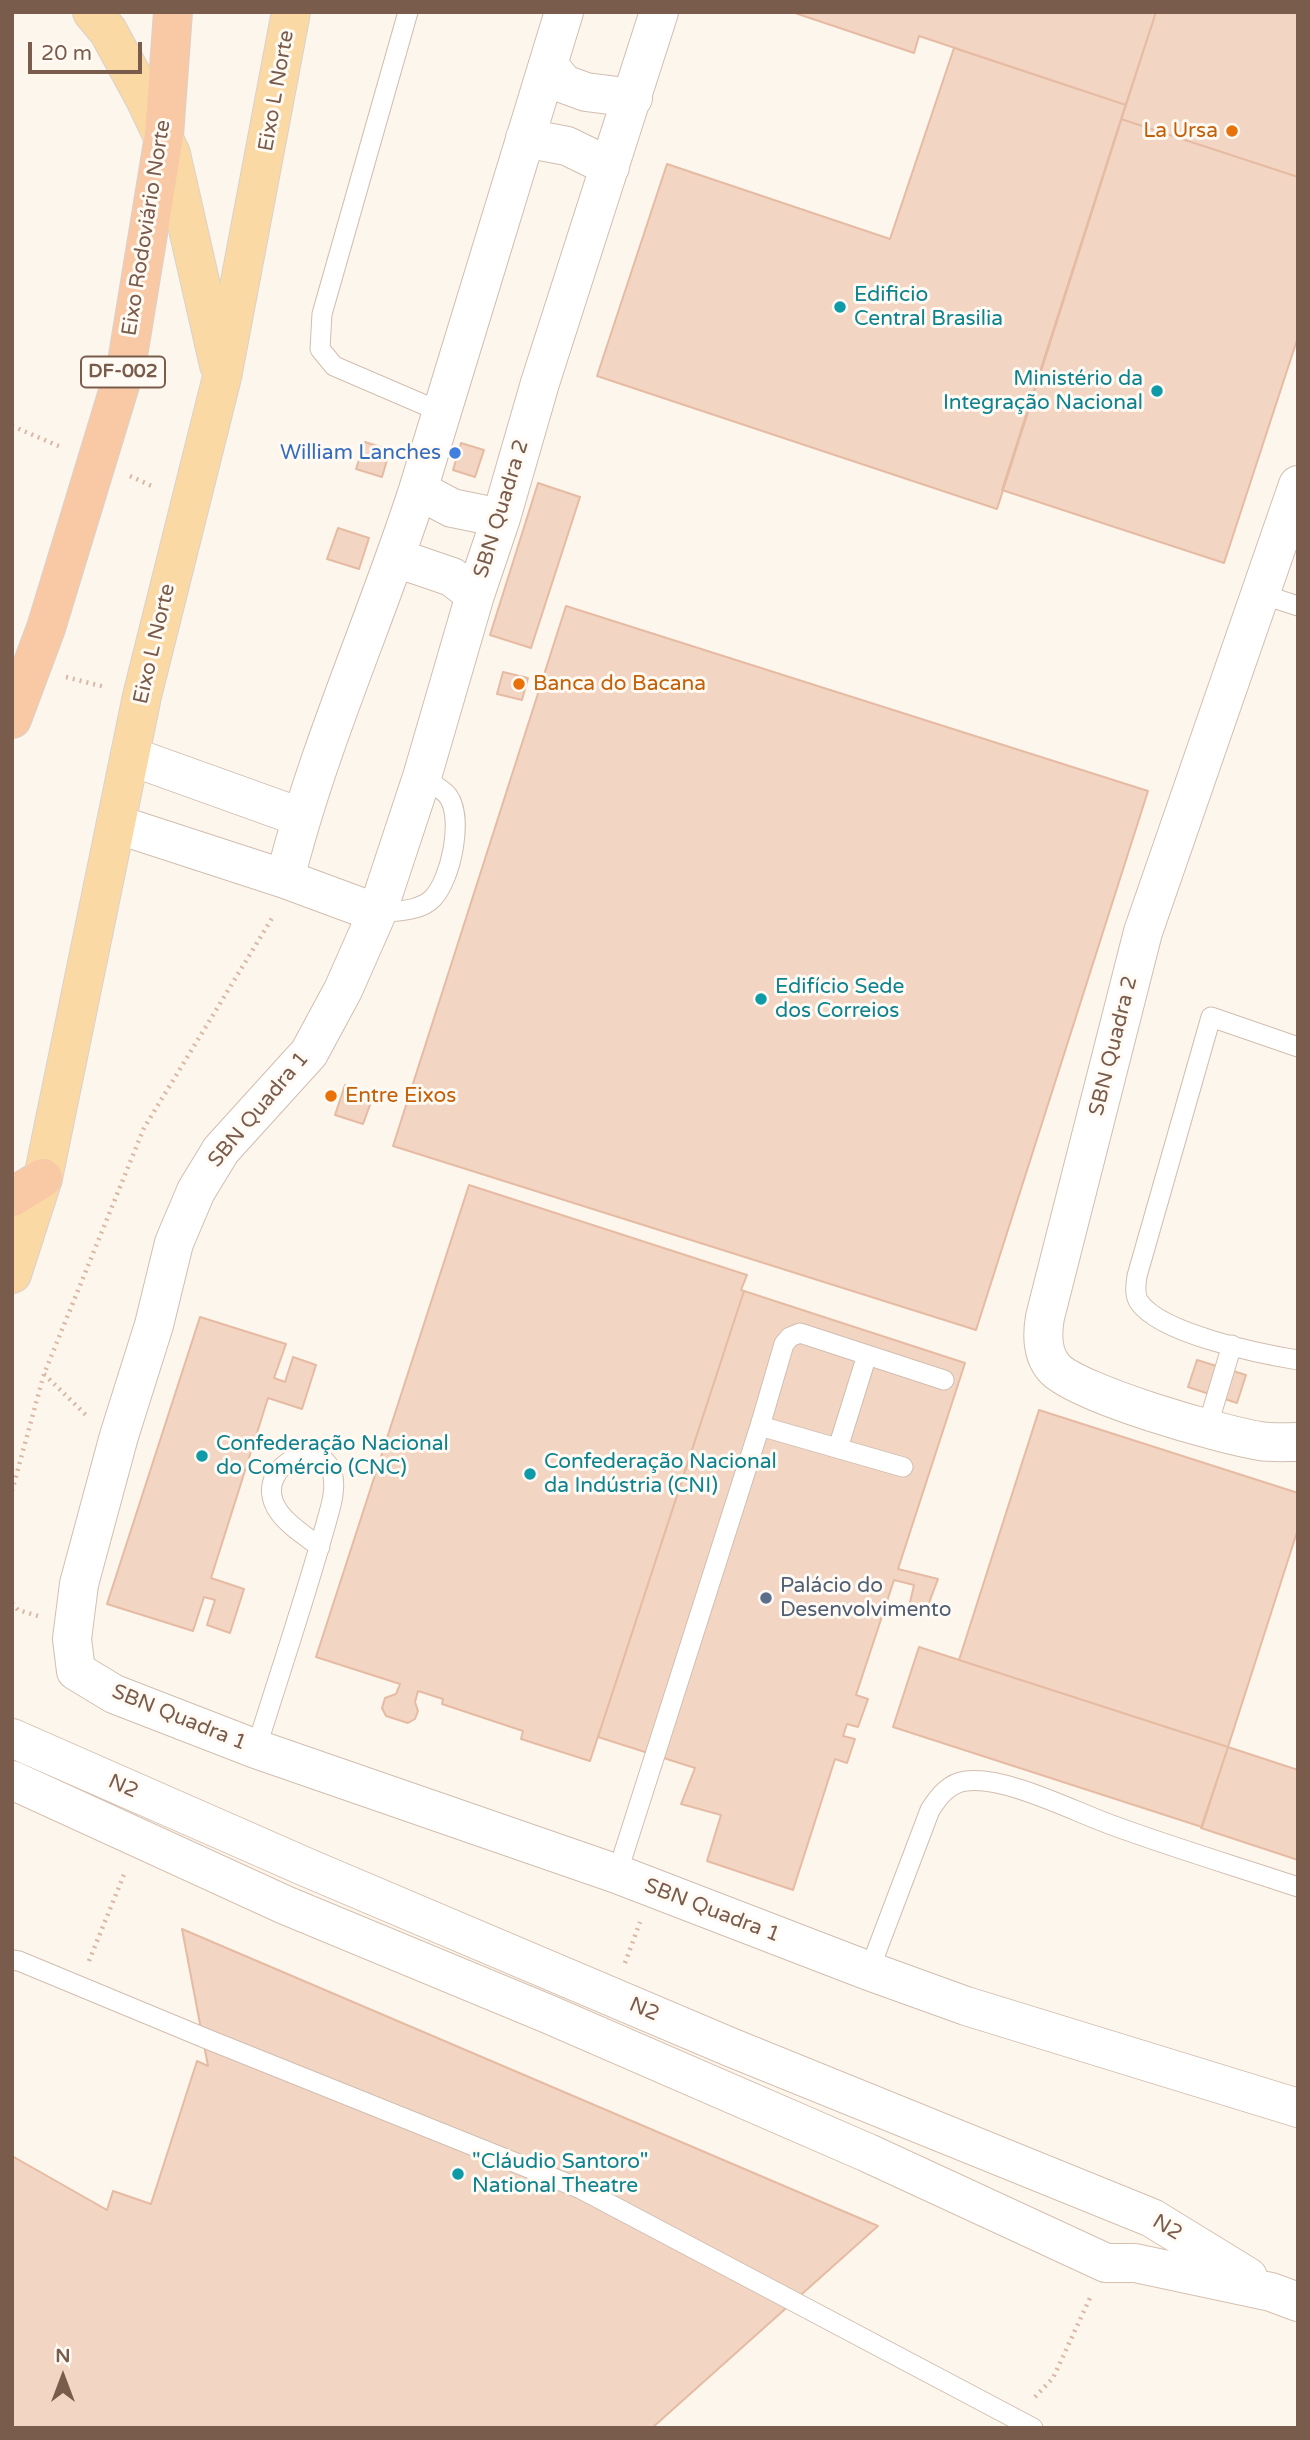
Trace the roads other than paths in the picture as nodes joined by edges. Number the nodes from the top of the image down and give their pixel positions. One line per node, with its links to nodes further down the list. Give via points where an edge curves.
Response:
1 (92, 12): 9 (main road, via 108,31)
2 (173, 12): 9 (highway, Eixo Rodoviário Norte / DF-002)
3 (291, 12): 12 (main road, Eixo L Norte)
4 (408, 12): 13 (lane, via 322,314 320,349 334,366)
5 (564, 12): 7 (street)
6 (659, 12): 8 (street, SBN Quadra 2)
7 (549, 66): 8 (street, via 564,84 586,92); 10 (street)
8 (634, 98): 11 (street, SBN Quadra 2)
9 (164, 136): 12 (main road); 21 (highway, Eixo Rodoviário Norte / DF-002, via 127,362 46,628)
10 (525, 138): 11 (street, via 567,146); 13 (street)
11 (610, 167): 16 (street, SBN Quadra 2)
12 (222, 377): 23 (main road, Eixo L Norte)
13 (441, 412): 15 (street)
14 (1298, 485): 18 (street, SBN Quadra 2)
15 (418, 490): 16 (street, via 452,509); 17 (street)
16 (501, 518): 19 (street, SBN Quadra 2)
17 (395, 560): 19 (street, via 452,577); 25 (street)
18 (1261, 594): 20 (lane); 37 (street, SBN Quadra 2, via 1143,932 1042,1335 1055,1369 1093,1392)
19 (475, 595): 24 (street, SBN Quadra 2)
20 (1298, 606)
21 (22, 662): 22 (highway, Eixo Rodoviário Norte / DF-002)
22 (12, 719)
23 (130, 755): 25 (street); 26 (main road, Eixo L Norte)
24 (422, 777): 28 (street, SBN Quadra 2); 28 (lane, via 447,795 455,810 457,825 445,877 432,899 411,909)
25 (300, 817): 27 (street)
26 (116, 824): 27 (street); 30 (main road, Eixo L Norte)
27 (289, 880): 28 (street)
28 (377, 913): 43 (street, SBN Quadra 1, via 310,1053 221,1150 196,1191 174,1243 79,1584 72,1639 76,1671 114,1694)
29 (1298, 1047): 32 (lane, via 1211,1017 1137,1276 1135,1292 1154,1315 1172,1327)
30 (28, 1187): 31 (main road, Eixo L Norte)
31 (12, 1274)
32 (1232, 1345): 34 (lane); 37 (lane)
33 (867, 1355): 35 (lane); 36 (lane, via 800,1333 790,1336 778,1360); 39 (lane)
34 (1298, 1360)
35 (944, 1380)
36 (760, 1426): 39 (lane); 45 (lane)
37 (1207, 1429): 38 (street, SBN Quadra 2, via 1261,1441)
38 (1298, 1442)
39 (838, 1448): 40 (lane)
40 (903, 1467)
41 (320, 1547): 41 (lane, via 335,1492 334,1473 320,1457 291,1459 280,1467 271,1494 279,1512); 43 (lane)
42 (12, 1738): 50 (street, N2)
43 (256, 1749): 45 (street, SBN Quadra 1)
44 (12, 1780): 47 (street, N2)
45 (617, 1874): 49 (street, SBN Quadra 1)
46 (1298, 1887): 49 (lane, via 999,1784 964,1781 940,1795 930,1810)
47 (285, 1905): 50 (street, via 304,1897 326,1896 541,1983); 53 (street, N2)
48 (12, 1960): 55 (lane, via 581,2189)
49 (869, 1971): 52 (street, SBN Quadra 1, via 966,2006)
50 (576, 1982): 51 (street, N2)
51 (730, 2047): 53 (street, via 758,2077 851,2118 865,2134); 54 (street, N2, via 1152,2218)
52 (1298, 2108)
53 (868, 2153): 54 (street, N2, via 1106,2263 1135,2263)
54 (1284, 2297)
55 (1021, 2425)

